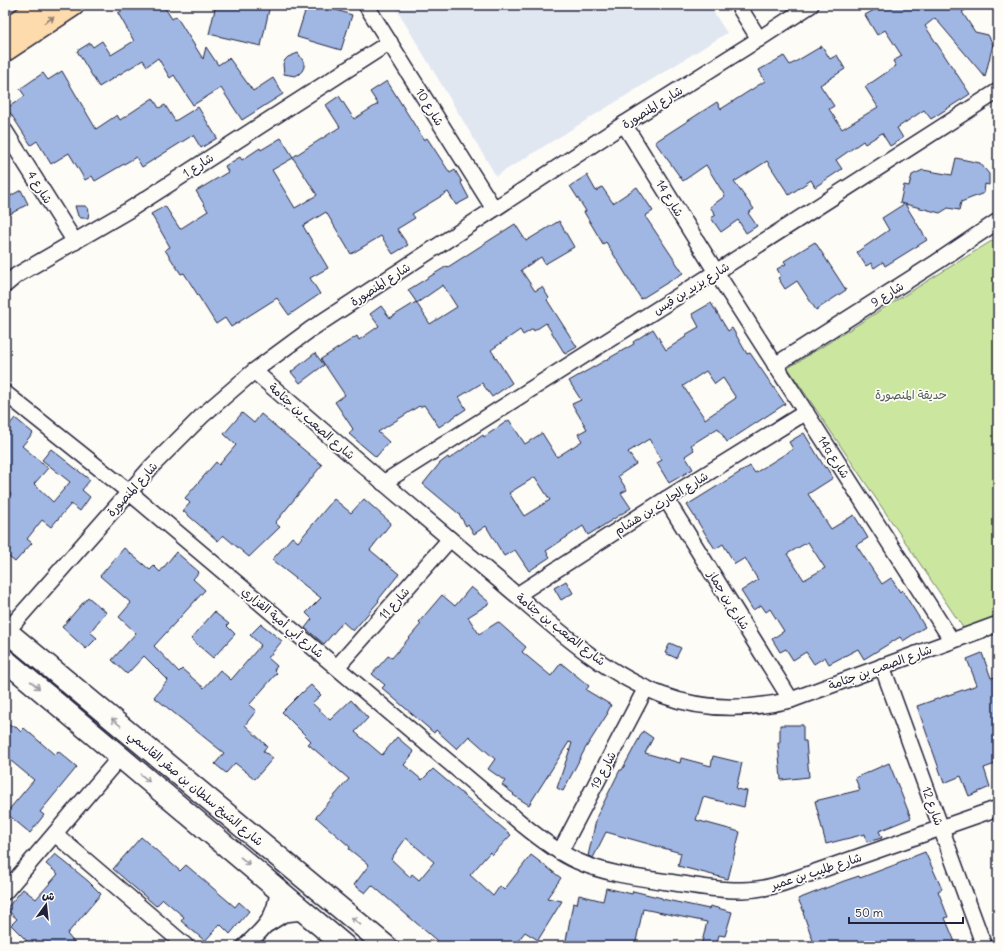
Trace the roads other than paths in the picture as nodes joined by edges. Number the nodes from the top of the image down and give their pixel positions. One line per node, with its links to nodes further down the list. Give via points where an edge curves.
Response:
1 (20, 5): 7 (main road)
2 (42, 5): 8 (main road, via 17,23 18,30)
3 (73, 5): 8 (main road, one-way to 3)
4 (366, 5): 10 (street, شارع 10)
5 (738, 5): 9 (street)
6 (811, 5): 9 (street, شارع المنصورة)
7 (5, 15)
8 (31, 32): 11 (main road)
9 (759, 39): 13 (street, شارع المنصورة)
10 (390, 42): 15 (street, شارع 10); 17 (street, شارع 1, via 136,206)
11 (5, 50)
12 (998, 91): 18 (street, شارع يزيد بن قيس)
13 (624, 124): 15 (street, شارع المنصورة); 18 (street, شارع 14)
14 (5, 131): 17 (street, شارع 4)
15 (494, 209): 21 (street, شارع المنصورة, via 311,328)
16 (998, 221): 20 (street, شارع 9)
17 (75, 242): 19 (street, شارع 1)
18 (716, 272): 20 (street, 14a شارع); 24 (street, شارع يزيد بن قيس)
19 (5, 285)
20 (775, 364): 23 (street, 14a شارع)
21 (254, 371): 24 (street, شارع الصعب بن جثامة); 25 (street, شارع المنصورة, via 172,445)
22 (5, 392): 25 (street, شارع أبي أمية الفزاري)
23 (806, 412): 26 (street, شارع الحارث بن هشام); 31 (street, 14a شارع)
24 (383, 483): 27 (street, شارع الصعب بن جثامة)
25 (129, 492): 30 (street, شارع المنصورة); 34 (street, شارع أبي أمية الفزاري)
26 (666, 499): 28 (street, شارع الحارث بن هشام); 36 (street, شارع بن جماز)
27 (450, 539): 28 (street, شارع الصعب بن جثامة); 34 (street, شارع 11)
28 (517, 595): 35 (street, شارع الصعب بن جثامة, via 588,653)
29 (998, 624): 31 (street, شارع الصعب بن جثامة)
30 (6, 630): 49 (main road, شارع الشيخ سلطان بن صقر القاسمي, one-way to 30)
31 (952, 641): 33 (street, شارع الصعب بن جثامة)
32 (5, 660): 37 (main road, شارع الشيخ سلطان بن صقر القاسمي, one-way to 37)
33 (882, 666): 36 (street, شارع الصعب بن جثامة); 39 (street, شارع 12)
34 (337, 667): 41 (street, شارع أبي أمية الفزاري, via 522,824)
35 (646, 688): 36 (street, شارع الصعب بن جثامة, via 680,701 716,708 754,707); 41 (street, شارع 19)
36 (791, 700)
37 (120, 757): 40 (street); 42 (main road, شارع الشيخ سلطان بن صقر القاسمي, one-way to 42)
38 (998, 808): 39 (street, شارع طليب بن عمير)
39 (941, 828): 41 (street, شارع طليب بن عمير, via 776,885 743,890 614,874 589,866); 50 (street, شارع 12)
40 (55, 834): 43 (street); 46 (street)
41 (560, 852)
42 (278, 888): 44 (main road, شارع الشيخ سلطان بن صقر القاسمي); 45 (street, via 275,907)
43 (5, 892)
44 (303, 912): 45 (street, via 284,914); 48 (main road, شارع الشيخ سلطان بن صقر القاسمي)
45 (268, 924): 47 (street)
46 (186, 946)
47 (245, 946)
48 (345, 946)
49 (386, 946)
50 (984, 946)

